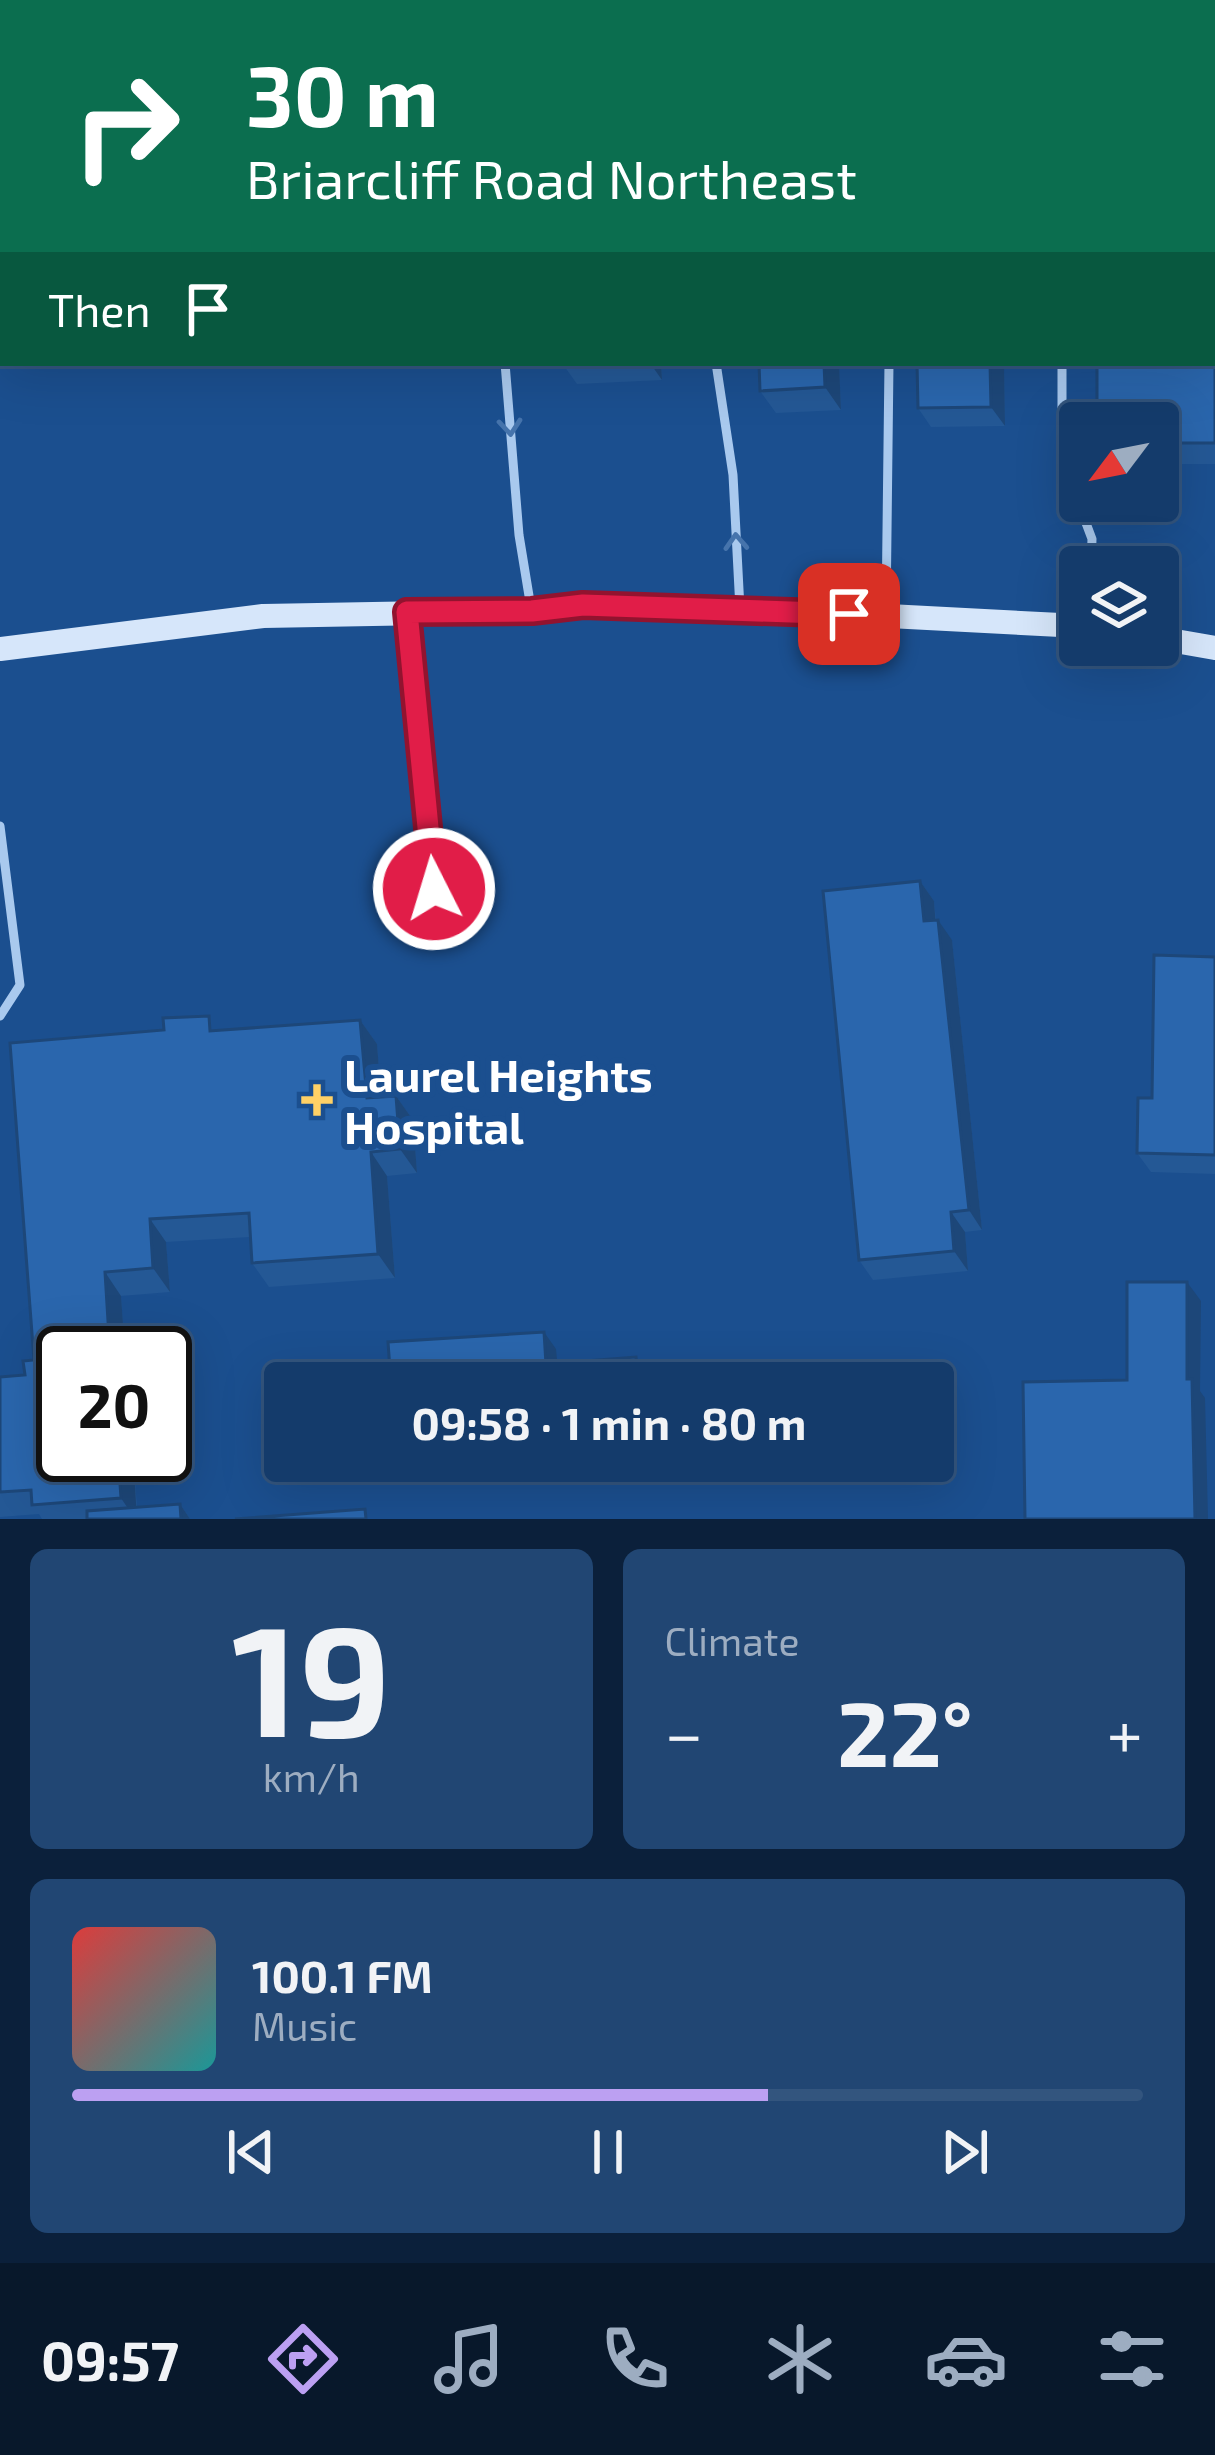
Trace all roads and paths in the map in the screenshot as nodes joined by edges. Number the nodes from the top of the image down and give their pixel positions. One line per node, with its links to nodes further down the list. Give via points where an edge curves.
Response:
1 (505, 366): 7 (lane, one-way to 7)
2 (716, 366): 6 (lane, one-way to 2)
3 (889, 366): 9 (lane)
4 (1062, 366): 5 (lane, via 1062,459)
5 (1092, 546)
6 (740, 609): 7 (main road); 9 (main road)
7 (532, 611): 8 (main road)
8 (407, 612): 13 (main road, via 263,616); 15 (lane)
9 (886, 615): 10 (main road)
10 (1059, 625)
11 (1179, 642): 12 (main road)
12 (1215, 648)
13 (0, 649)
14 (0, 826): 16 (lane, via 20,985)
15 (434, 889)
16 (0, 1016)

